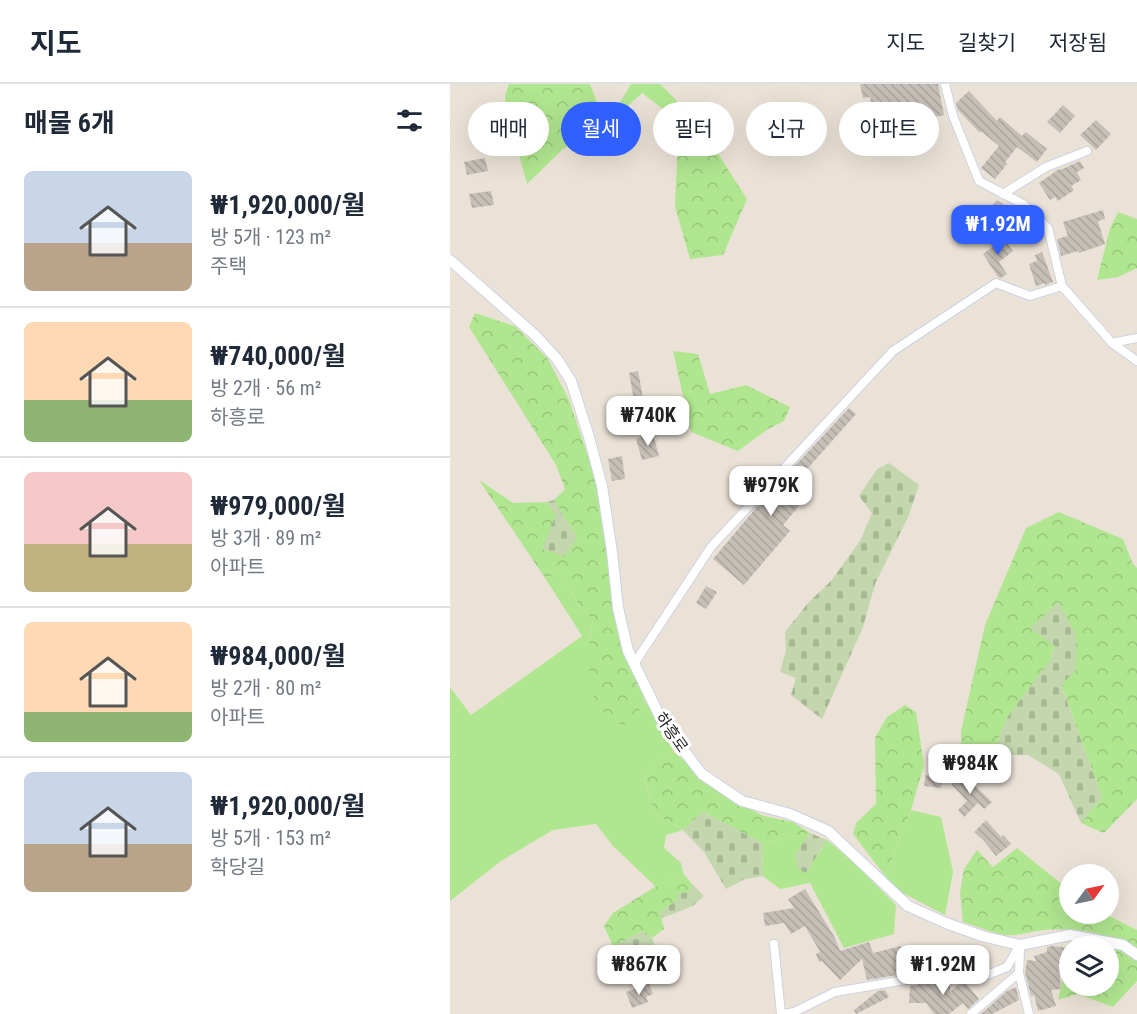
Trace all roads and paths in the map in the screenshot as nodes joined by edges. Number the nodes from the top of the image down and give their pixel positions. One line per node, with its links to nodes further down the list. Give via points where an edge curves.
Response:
1 (945, 84): 3 (street, via 953,116 979,181)
2 (1087, 152): 3 (street, via 1046,167)
3 (1003, 194): 5 (street, via 1023,204 1048,228)
4 (450, 260): 9 (street, 하흥로, via 536,336 571,381 602,486 618,608)
5 (1062, 286): 7 (street); 9 (street, via 1029,296 996,283 893,351 711,547)
6 (1137, 338): 7 (street)
7 (1112, 343): 8 (street)
8 (1137, 362)
9 (633, 664): 11 (street, 하흥로, via 664,725 702,774 742,801 790,814 828,831 908,906 982,936)
10 (774, 944): 14 (street)
11 (1020, 945): 12 (street, 하흥로, via 1070,935 1123,945); 13 (street); 14 (street, via 1007,967 987,975 934,975 835,992)
12 (1137, 955)
13 (1019, 973): 15 (street); 16 (street)
14 (789, 1013)
15 (971, 1014)
16 (1029, 1014)

